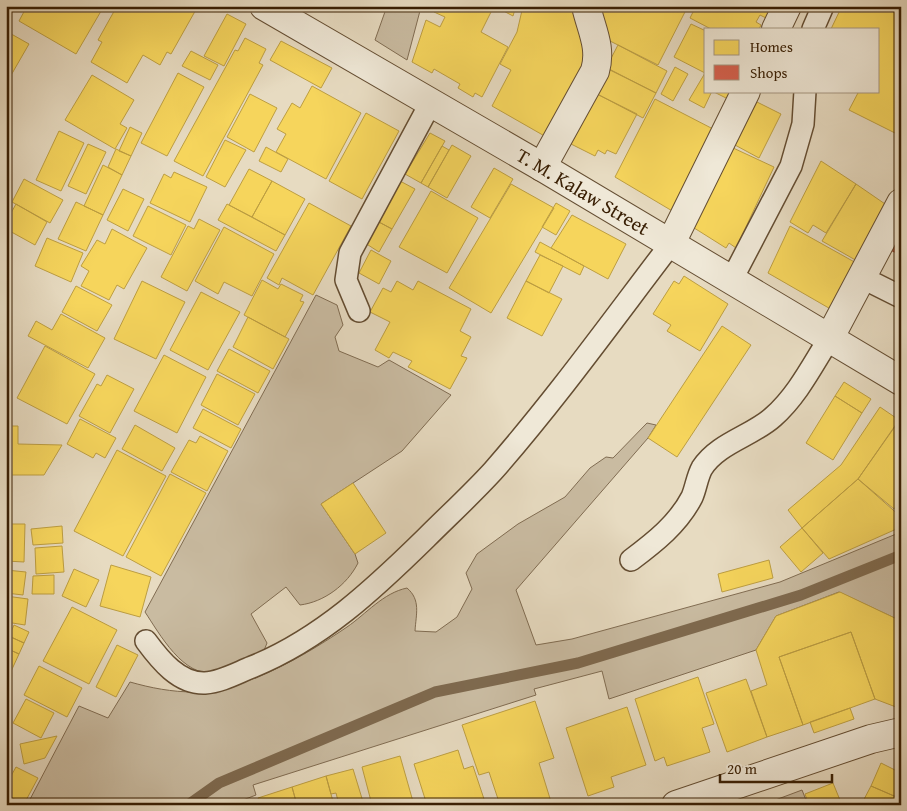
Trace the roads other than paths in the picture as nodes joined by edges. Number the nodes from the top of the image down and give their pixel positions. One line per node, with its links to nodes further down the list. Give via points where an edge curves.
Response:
1 (264, 6): 9 (street, T. M. Kalaw Street)
2 (586, 6): 10 (street, via 598,44 595,71)
3 (787, 6): 5 (street)
4 (823, 6): 6 (lane)
5 (776, 28)
6 (813, 28)
7 (746, 92): 12 (street)
8 (805, 92): 14 (lane, via 802,124 791,166)
9 (430, 104): 10 (street, T. M. Kalaw Street); 16 (lane, via 350,253 346,280)
10 (542, 167): 12 (street, T. M. Kalaw Street)
11 (901, 204): 13 (street)
12 (670, 245): 14 (street, T. M. Kalaw Street); 20 (lane, via 492,472 381,582 343,614 268,661 205,683 184,678 171,669)
13 (863, 278): 15 (lane); 17 (street)
14 (731, 281): 17 (street, T. M. Kalaw Street)
15 (901, 297)
16 (359, 311)
17 (828, 339): 18 (street, T. M. Kalaw Street); 19 (lane, via 792,398 772,418 722,448 702,468 692,496 678,520)
18 (901, 380)
19 (631, 560)
20 (146, 642)
21 (901, 732): 22 (street, via 870,739)
22 (676, 805)

